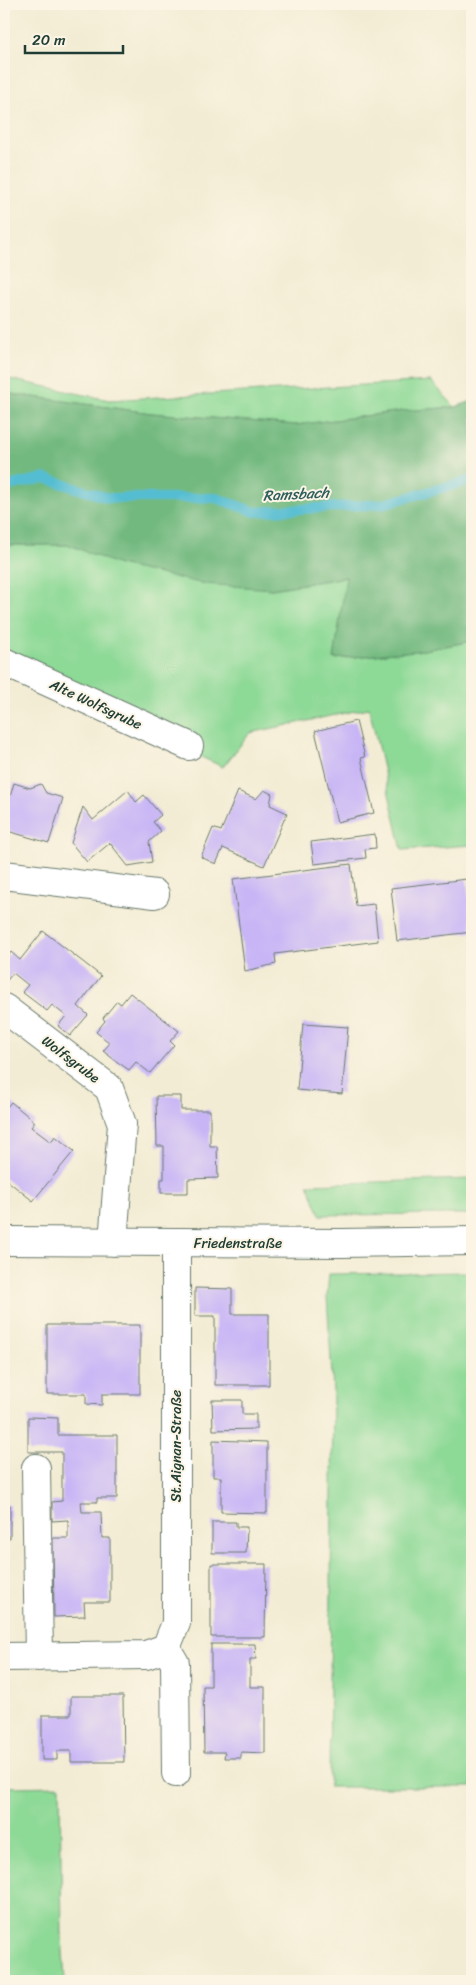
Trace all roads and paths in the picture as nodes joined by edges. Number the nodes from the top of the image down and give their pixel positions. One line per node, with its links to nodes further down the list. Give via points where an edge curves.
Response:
1 (4, 662): 2 (street, Alte Wolfsgrube)
2 (189, 746)
3 (4, 875): 4 (street)
4 (155, 894)
5 (4, 1008): 8 (street, Wolfsgrube, via 109,1088 122,1124)
6 (4, 1241): 8 (street, Friedenstraße)
7 (472, 1241): 9 (street, Friedenstraße, via 342,1244)
8 (114, 1242): 9 (street, Friedenstraße)
9 (176, 1242): 11 (street, St.Aignan-Straße, via 176,1623)
10 (36, 1468): 13 (street)
11 (166, 1648): 13 (street, via 146,1655); 14 (street, via 175,1663)
12 (4, 1657): 13 (street)
13 (39, 1657)
14 (176, 1773)

